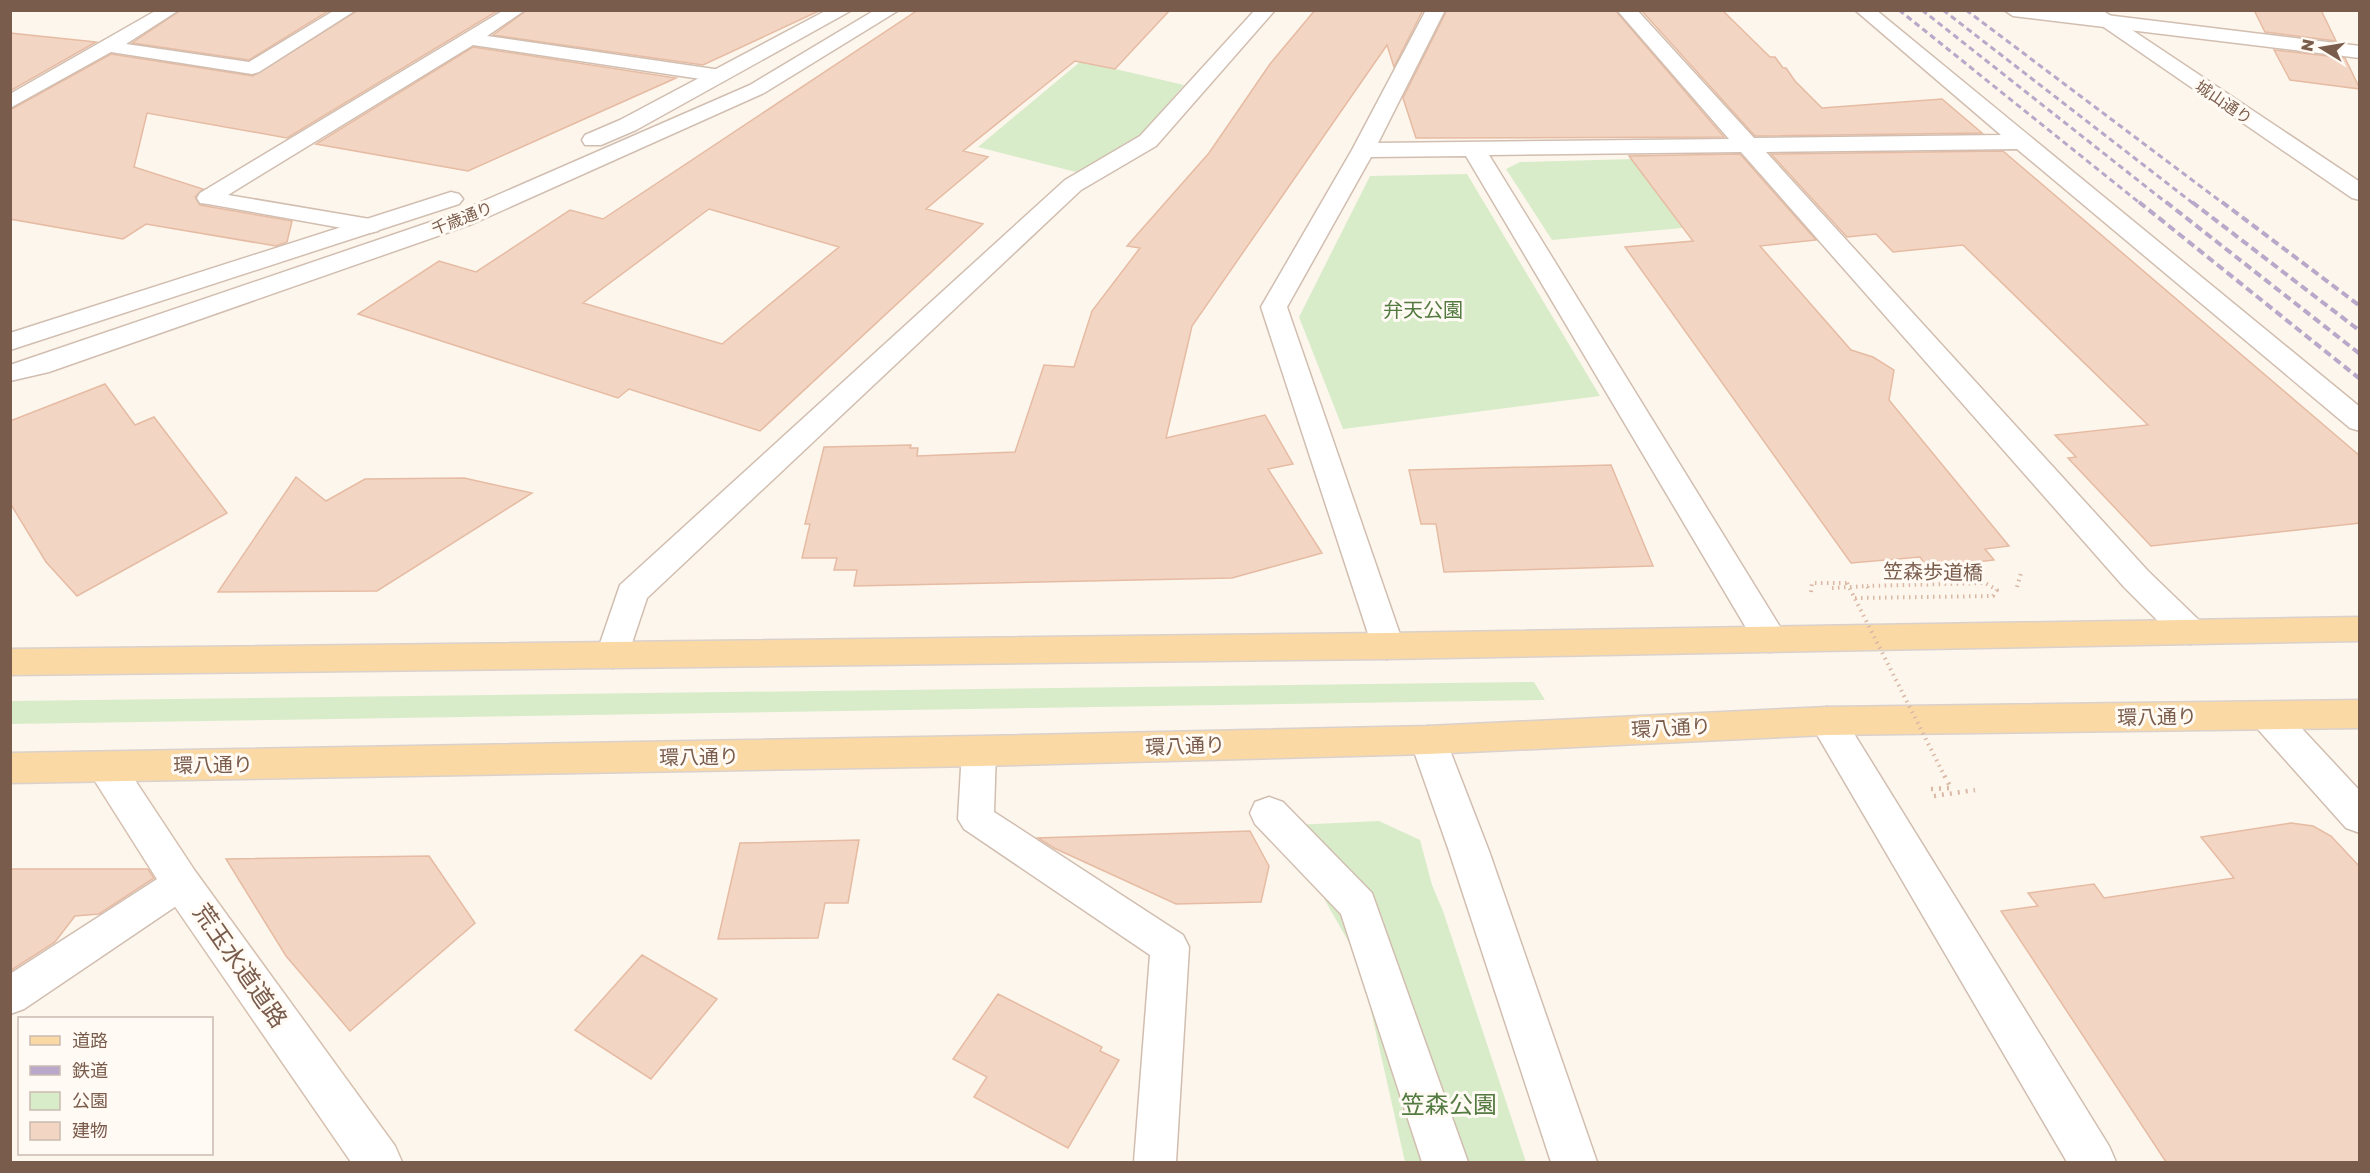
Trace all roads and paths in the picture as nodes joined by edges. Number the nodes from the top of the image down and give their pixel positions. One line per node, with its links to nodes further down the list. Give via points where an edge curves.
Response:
1 (171, 10): 13 (lane)
2 (348, 10): 13 (lane, via 252,68)
3 (516, 10): 12 (lane)
4 (843, 10): 15 (street, 千歳通り)
5 (890, 10): 24 (street, 千歳通り, via 757,89 648,141 494,206)
6 (1266, 10): 33 (street, via 1148,141 1073,185 632,593)
7 (1436, 10): 19 (street)
8 (1626, 10): 18 (street)
9 (1864, 10): 17 (street)
10 (2013, 10): 11 (street)
11 (2096, 16): 14 (street, via 2219,27); 21 (street, 城山通り)
12 (471, 39): 15 (lane); 22 (lane, via 208,198)
13 (112, 47): 16 (lane)
14 (2360, 52)
15 (721, 76): 22 (street, 千歳通り, via 627,125 463,195)
16 (10, 102)
17 (2020, 142): 18 (street); 25 (street)
18 (1751, 147): 20 (street); 30 (street, via 2128,570)
19 (1363, 150): 20 (street); 32 (street, via 1274,307)
20 (1474, 150): 31 (street)
21 (2360, 193)
22 (369, 226): 23 (street, 千歳通り)
23 (10, 342)
24 (10, 373)
25 (2360, 422)
26 (1829, 583): 28 (path, bridge, via 1847,583)
27 (1867, 586): 28 (path, 笠森歩道橋, bridge, via 1985,583 1997,590 1993,596)
28 (1855, 598): 42 (path, bridge)
29 (2360, 629): 30 (main road)
30 (2190, 632): 31 (main road)
31 (1770, 639): 32 (main road)
32 (1387, 646): 33 (main road)
33 (613, 655): 34 (main road)
34 (10, 662)
35 (2360, 714): 36 (main road, 環八通り)
36 (2268, 716): 37 (main road, 環八通り); 46 (street)
37 (1827, 721): 38 (main road, 環八通り); 53 (street)
38 (1428, 740): 39 (main road, 環八通り); 52 (street)
39 (978, 751): 40 (main road, 環八通り); 50 (lane, via 976,819 1170,947)
40 (106, 767): 41 (main road, 環八通り); 47 (street, 荒玉水道道路)
41 (10, 768)
42 (1951, 788)
43 (1975, 790): 44 (path)
44 (1926, 797)
45 (1269, 813): 51 (street, via 1358,905)
46 (2360, 817)
47 (181, 883): 48 (lane); 49 (street, 荒玉水道道路)
48 (10, 996)
49 (379, 1162)
50 (1155, 1162)
51 (1445, 1162)
52 (1574, 1162)
53 (2093, 1162)

